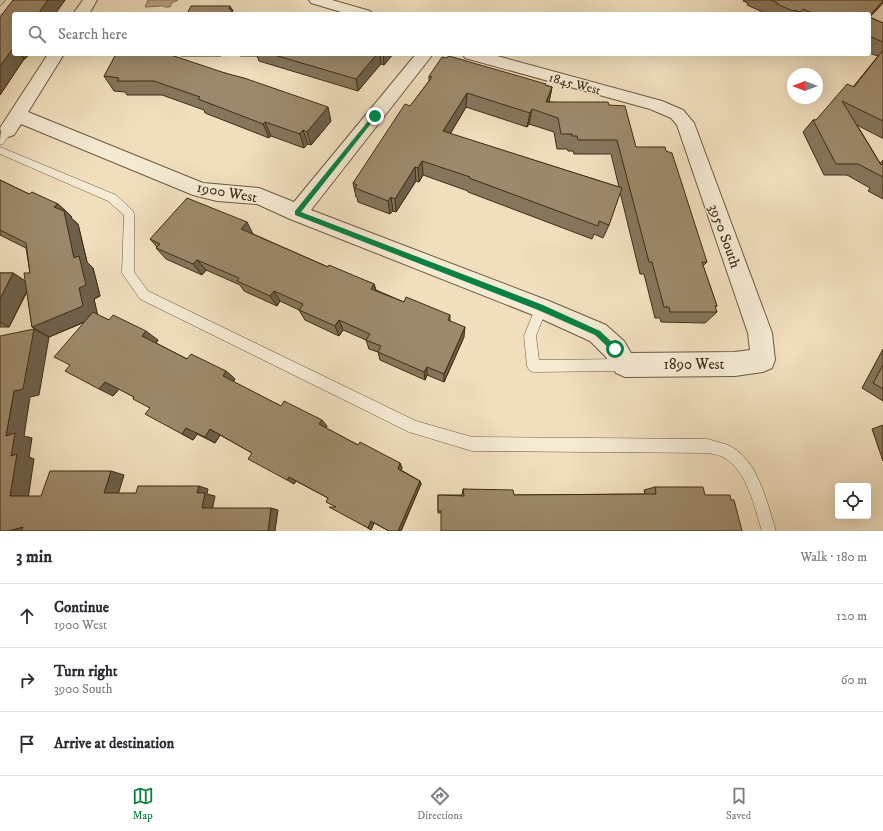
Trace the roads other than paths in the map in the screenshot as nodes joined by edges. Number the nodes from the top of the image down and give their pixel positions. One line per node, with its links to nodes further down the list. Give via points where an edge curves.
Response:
1 (10, 0): 4 (lane)
2 (90, 0): 5 (street)
3 (316, 0): 6 (street)
4 (0, 12)
5 (82, 12)
6 (358, 12)
7 (55, 56): 11 (street)
8 (423, 56): 13 (street)
9 (478, 56): 10 (street, 1845 West, via 656,105)
10 (677, 114): 15 (street, 3950 South, via 685,123 760,333)
11 (9, 129): 13 (street, 1900 West, via 200,190 259,196)
12 (0, 150): 17 (lane, via 112,198 129,214 128,273 144,295 414,427 472,444 708,446 726,452 741,465 752,482)
13 (297, 213): 14 (street, 1900 West)
14 (541, 308): 16 (street, 1900 West, via 598,333 615,349); 16 (lane, via 530,336 533,366)
15 (763, 360): 16 (street, 1890 West, via 735,364)
16 (625, 365)
17 (769, 531)

